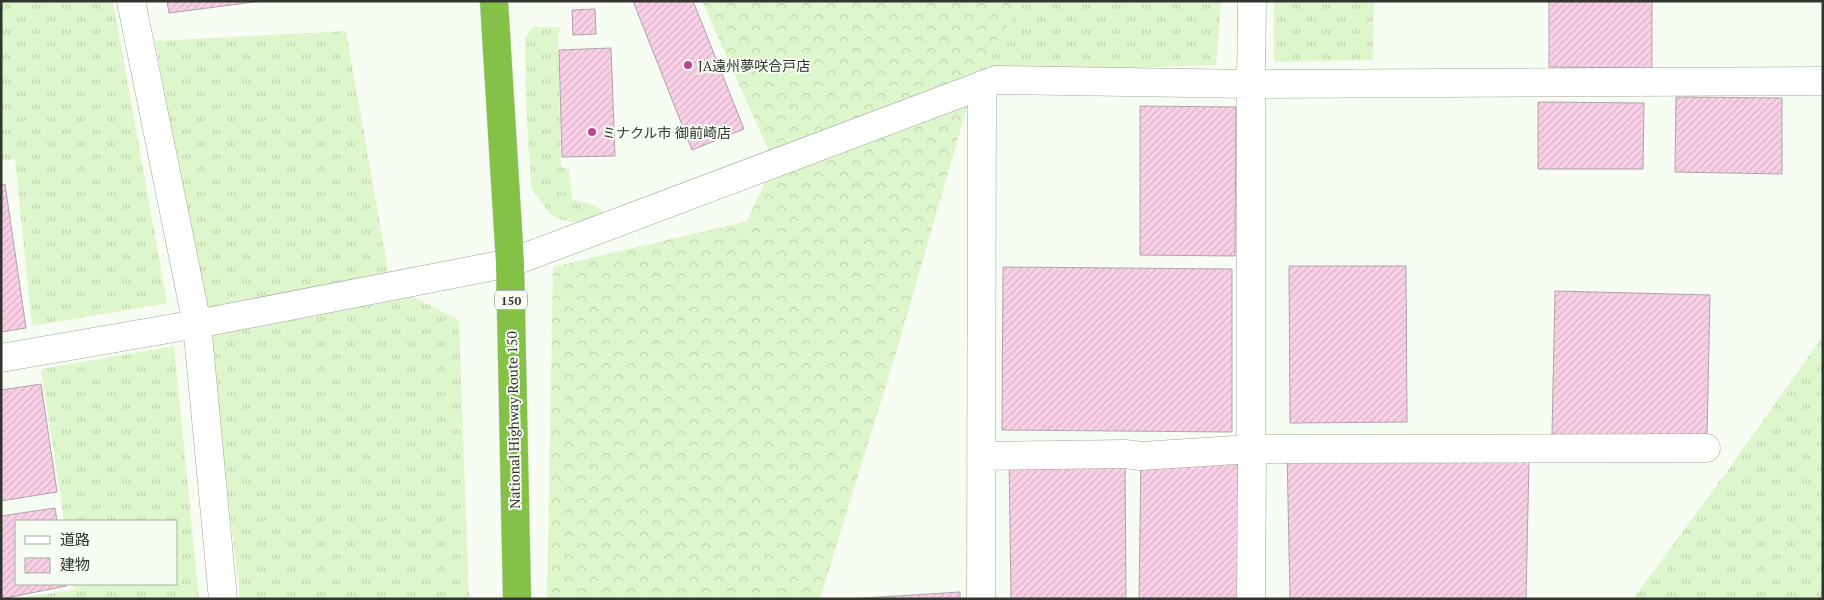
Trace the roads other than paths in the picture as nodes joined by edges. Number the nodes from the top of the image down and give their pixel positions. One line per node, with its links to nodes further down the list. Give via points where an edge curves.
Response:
1 (131, 1): 8 (street)
2 (494, 1): 7 (highway, National Highway Route 150 / 150)
3 (1252, 1): 5 (street)
4 (1823, 81): 5 (street)
5 (1250, 84): 6 (street, via 996,80); 11 (street)
6 (982, 85): 7 (street); 12 (street)
7 (510, 263): 8 (street); 14 (highway, National Highway Route 150 / 150)
8 (197, 324): 9 (street); 13 (street)
9 (1, 358)
10 (1706, 448): 11 (street)
11 (1251, 449): 12 (street, via 1141,456); 16 (street)
12 (981, 456): 15 (street)
13 (222, 599)
14 (517, 599)
15 (981, 599)
16 (1251, 599)

